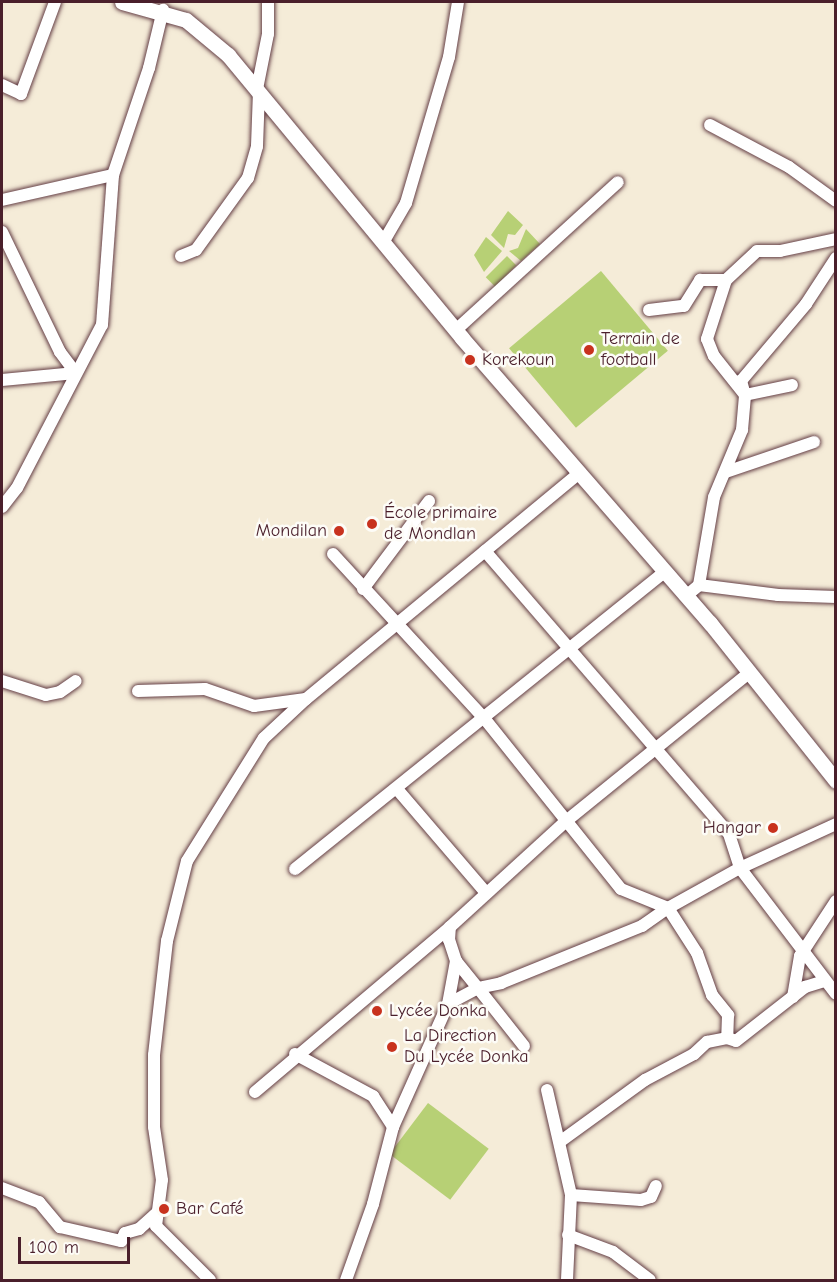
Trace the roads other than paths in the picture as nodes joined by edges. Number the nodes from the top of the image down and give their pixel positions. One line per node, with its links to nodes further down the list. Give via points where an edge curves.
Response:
1 (55, 2): 6 (street, via 21,94)
2 (122, 2): 5 (main road)
3 (268, 2): 7 (street, via 268,34)
4 (458, 2): 15 (street, via 449,57 406,204)
5 (163, 10): 7 (main road, via 204,32); 9 (street, via 149,68)
6 (2, 85)
7 (258, 90): 15 (main road); 16 (street, via 257,146 248,178 196,250)
8 (710, 125): 12 (street, via 797,172)
9 (113, 175): 11 (street); 21 (street, via 102,325)
10 (618, 182): 20 (street)
11 (2, 200)
12 (836, 201)
13 (2, 232): 21 (street, via 60,352)
14 (836, 239): 18 (street, via 780,251 757,251)
15 (384, 241): 20 (main road)
16 (181, 256)
17 (836, 258): 24 (street, via 806,304 741,381)
18 (726, 280): 19 (street, via 700,280 684,306); 24 (street, via 707,339 714,356)
19 (649, 310)
20 (456, 330): 27 (main road)
21 (76, 373): 22 (street); 29 (street, via 17,488)
22 (2, 380)
23 (792, 386): 24 (street)
24 (745, 395): 26 (street, via 742,430)
25 (814, 442): 26 (street)
26 (726, 472): 33 (street, via 714,497)
27 (579, 473): 30 (street); 32 (main road)
28 (429, 501): 34 (street)
29 (2, 507)
30 (485, 551): 37 (street); 38 (street)
31 (333, 554): 34 (street)
32 (665, 571): 35 (main road); 38 (street)
33 (699, 585): 35 (street); 36 (street, via 778,595)
34 (363, 589): 37 (street)
35 (686, 596): 39 (main road)
36 (836, 597)
37 (398, 623): 43 (street); 44 (street)
38 (570, 651): 44 (street); 45 (street)
39 (750, 672): 45 (street); 46 (main road)
40 (2, 681): 41 (street, via 46,694 60,692)
41 (76, 681)
42 (138, 691): 43 (street, via 205,689 254,706)
43 (306, 699): 73 (street, via 264,738 198,838 182,878 167,941 154,1055 154,1127 162,1180)
44 (484, 718): 47 (street); 48 (street)
45 (659, 749): 48 (street); 50 (street, via 729,834)
46 (836, 781)
47 (397, 789): 51 (street); 52 (street)
48 (565, 822): 52 (street); 54 (street, via 621,889)
49 (836, 824): 50 (street)
50 (740, 868): 54 (street); 56 (street)
51 (295, 869)
52 (486, 893): 55 (street)
53 (836, 901): 56 (street)
54 (668, 908): 59 (street, via 642,926 571,952 540,969); 63 (street, via 697,953 712,995 728,1015)
55 (450, 927): 57 (street, via 448,940); 65 (street)
56 (801, 952): 58 (street); 61 (street)
57 (456, 961): 59 (street); 62 (street)
58 (825, 981): 60 (street); 61 (street, via 805,987)
59 (478, 988): 62 (street); 64 (street)
60 (836, 994)
61 (793, 997): 63 (street, via 736,1041)
62 (448, 1004): 68 (street)
63 (727, 1038): 69 (street, via 707,1042 694,1054 645,1080)
64 (525, 1046)
65 (295, 1054): 67 (street); 68 (street, via 373,1095)
66 (547, 1090): 69 (street)
67 (255, 1092)
68 (393, 1127): 76 (street, via 373,1204)
69 (561, 1141): 72 (street)
70 (656, 1186): 72 (street, via 651,1197 641,1200)
71 (2, 1188): 73 (street, via 39,1202 60,1227 121,1241 126,1233 139,1229)
72 (571, 1195): 74 (street)
73 (158, 1212): 75 (street, via 156,1226)
74 (568, 1234): 77 (street); 78 (street, via 613,1252)
75 (210, 1281)
76 (346, 1281)
77 (567, 1281)
78 (650, 1281)

